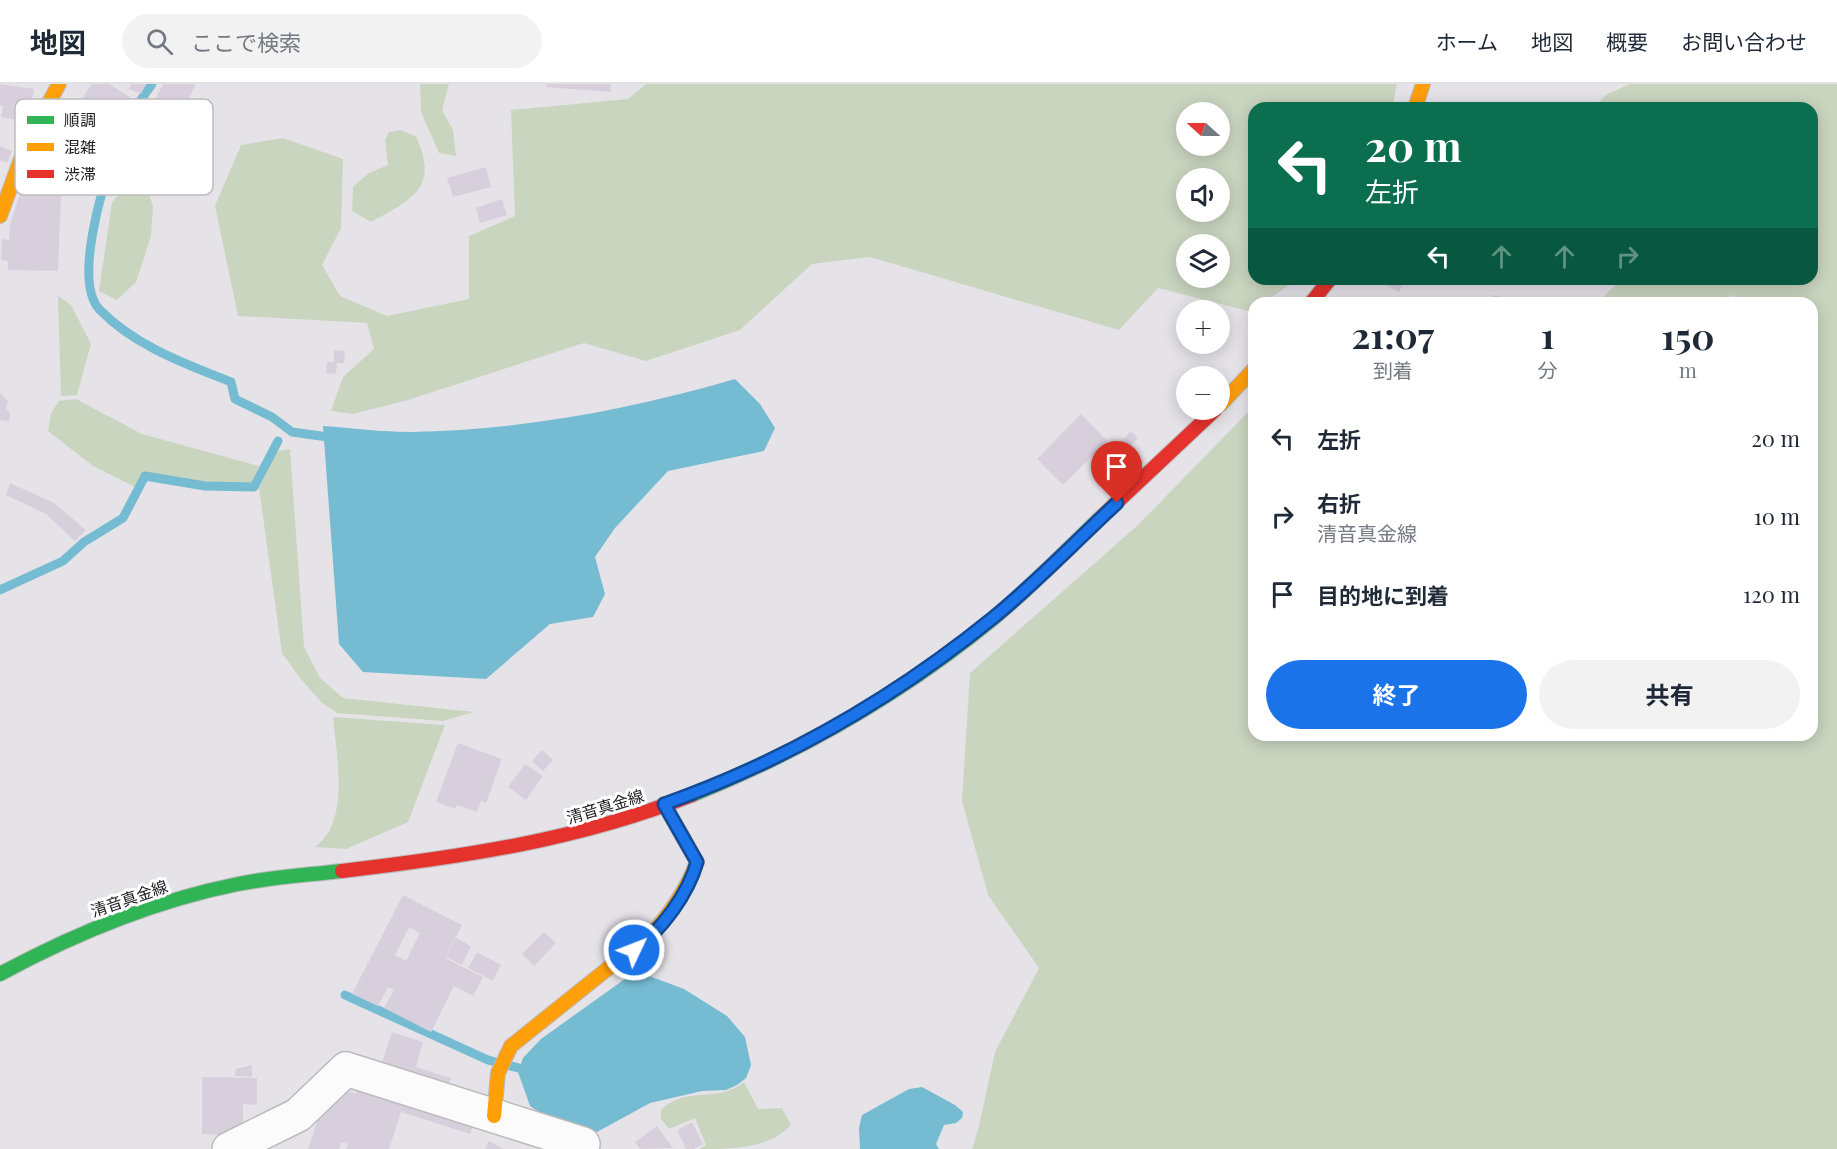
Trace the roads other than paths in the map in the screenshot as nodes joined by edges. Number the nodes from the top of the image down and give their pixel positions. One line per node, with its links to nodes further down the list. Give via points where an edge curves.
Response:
1 (59, 84): 3 (main road)
2 (1423, 84): 4 (main road)
3 (51, 99)
4 (1417, 102)
5 (15, 176): 6 (main road)
6 (0, 216)
7 (1325, 285): 8 (main road)
8 (1316, 297)
9 (1248, 375): 10 (main road)
10 (1230, 394)
11 (1204, 420): 12 (main road, 清音真金線, via 996,616 910,681 818,738 766,764)
12 (664, 804): 13 (main road, 清音真金線, via 552,839 464,856 240,883 173,899 110,920); 14 (main road, via 697,862 691,884 648,940 549,1012 508,1048 501,1065)
13 (0, 974)
14 (494, 1116): 15 (street); 16 (street, via 346,1069 298,1115)
15 (583, 1144)
16 (229, 1149)

